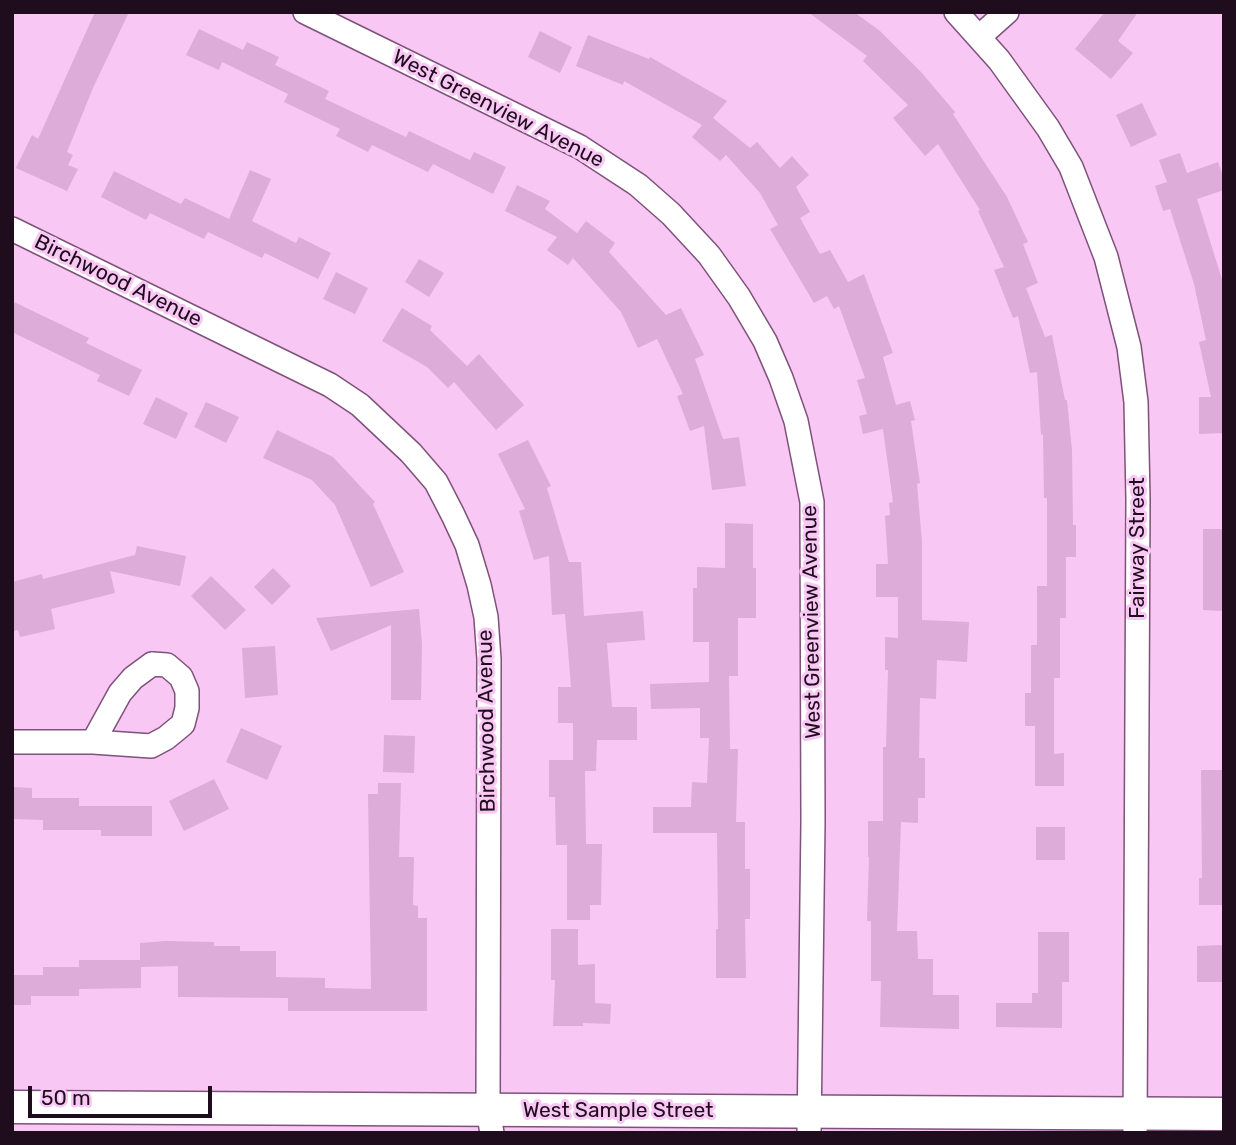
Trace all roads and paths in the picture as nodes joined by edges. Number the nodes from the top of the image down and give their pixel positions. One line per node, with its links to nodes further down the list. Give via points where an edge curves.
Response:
1 (305, 12): 11 (street, West Greenview Avenue, via 579,147 638,185 709,255 765,341 796,421 811,502)
2 (956, 12): 4 (street, Fairway Street)
3 (1007, 12): 4 (street)
4 (979, 37): 12 (street, Fairway Street, via 1048,128 1071,167 1106,257 1129,347 1136,402 1138,499)
5 (12, 229): 10 (street, Birchwood Avenue, via 330,385 390,431 436,482 467,545 486,617)
6 (12, 742): 7 (street)
7 (93, 742)
8 (12, 1107): 10 (main road, West Sample Street)
9 (1224, 1114): 12 (main road, West Sample Street)
10 (490, 1122): 11 (main road, West Sample Street)
11 (809, 1122): 12 (main road, West Sample Street)
12 (1135, 1123)

